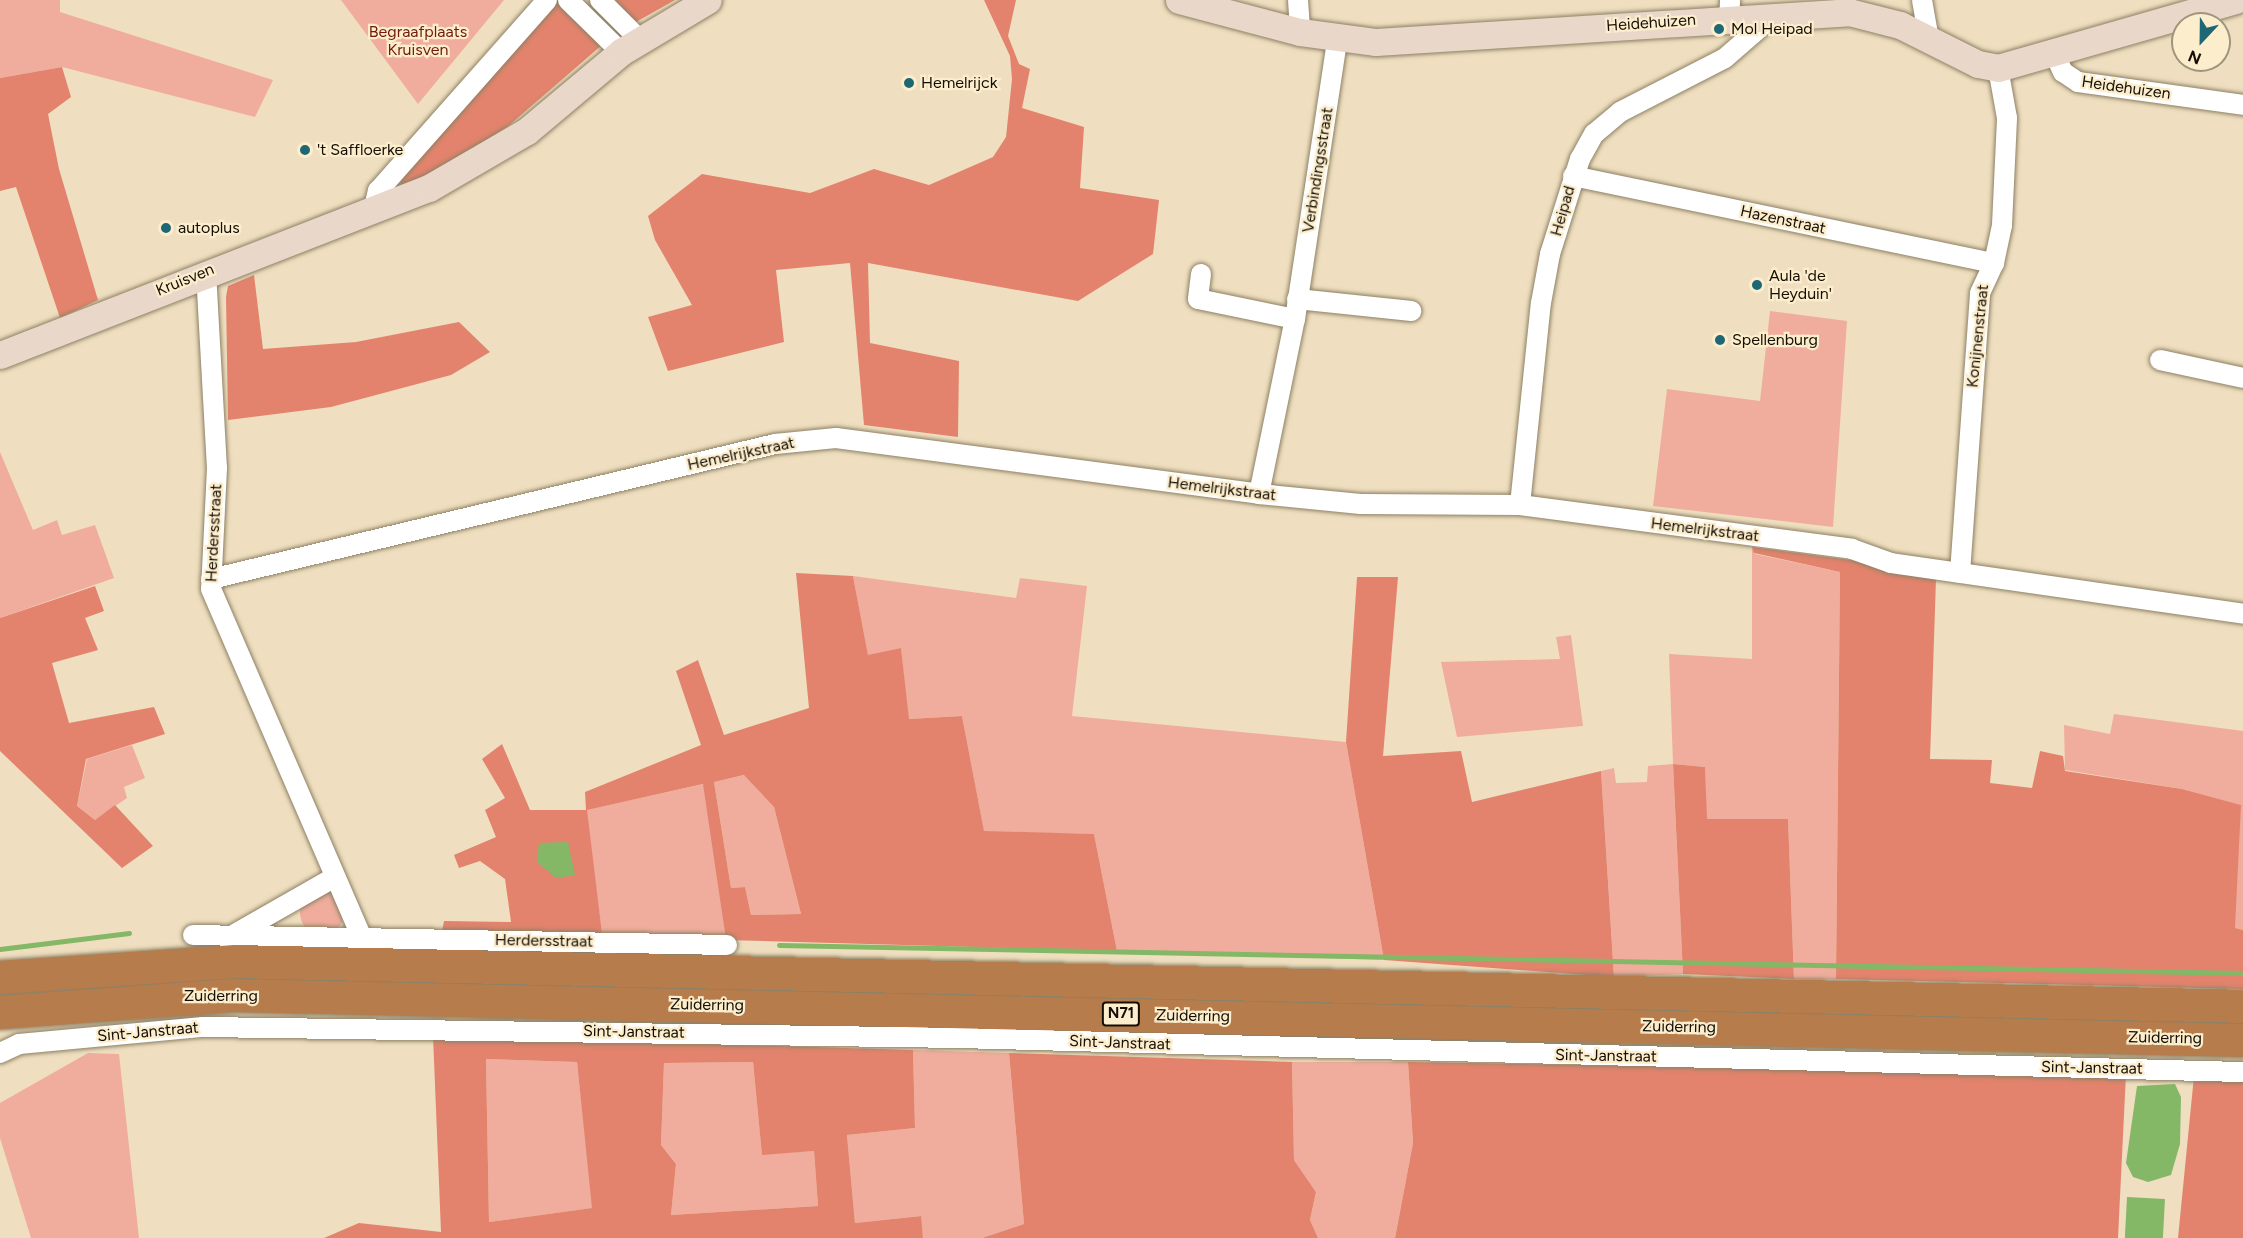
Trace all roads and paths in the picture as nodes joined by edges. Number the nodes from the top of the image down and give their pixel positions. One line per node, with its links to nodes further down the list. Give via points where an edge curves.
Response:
1 (547, 0): 20 (street, via 378,191)
2 (568, 0): 15 (street)
3 (600, 0): 15 (street)
4 (708, 0): 15 (street, Kruisven)
5 (1179, 0): 12 (street, Heidehuizen)
6 (1298, 0): 12 (street)
7 (1922, 0): 13 (street)
8 (2235, 0): 16 (street)
9 (1852, 6): 11 (street, Heidehuizen); 13 (street, Heidehuizen)
10 (1729, 10): 11 (street, Heidehuizen); 14 (street, Heidehuizen, via 1417,41)
11 (1771, 18): 19 (street, Heipad, via 1725,58 1620,112 1594,134)
12 (1300, 32): 14 (street, Heidehuizen)
13 (1929, 39): 17 (street, Heidehuizen, via 1978,64)
14 (1337, 40): 24 (street, Verbindingsstraat)
15 (630, 45): 20 (street, Kruisven, via 483,160)
16 (2055, 55): 17 (street, Heidehuizen); 18 (street, Heidehuizen, via 2063,72 2078,82)
17 (1998, 68): 21 (street, Konijnenstraat, via 2007,139)
18 (2243, 105)
19 (1573, 176): 21 (street, Hazenstraat); 30 (street, Heipad, via 1541,303)
20 (373, 212): 22 (street, Kruisven)
21 (1994, 263): 31 (street, Konijnenstraat, via 1980,293)
22 (206, 272): 26 (street, Kruisven); 32 (street, Herdersstraat, via 217,468)
23 (1201, 274): 24 (street, via 1198,299)
24 (1296, 309): 25 (street); 29 (street, Verbindingsstraat)
25 (1411, 311)
26 (0, 355)
27 (2160, 360): 28 (street)
28 (2243, 378)
29 (1259, 494): 30 (street, Hemelrijkstraat, via 1361,504); 32 (street, Hemelrijkstraat, via 836,438 775,444)
30 (1520, 505): 31 (street, Hemelrijkstraat, via 1852,549 1892,563)
31 (1960, 573): 33 (street, Hemelrijkstraat)
32 (211, 579): 34 (street, Herdersstraat, via 215,601)
33 (2243, 614)
34 (335, 877): 35 (street, Herdersstraat); 37 (street, Herdersstraat)
35 (235, 934): 36 (street, Herdersstraat); 37 (street, Herdersstraat)
36 (193, 935)
37 (361, 936): 38 (street, Herdersstraat)
38 (727, 945)
39 (0, 977): 40 (highway, Zuiderring / N71, via 235,961)
40 (2243, 1006)
41 (0, 1012): 42 (highway, Zuiderring / N71, via 234,995)
42 (2243, 1040)
43 (0, 1053): 44 (street, Sint-Janstraat, via 19,1044 239,1027 936,1038)
44 (2243, 1072)

